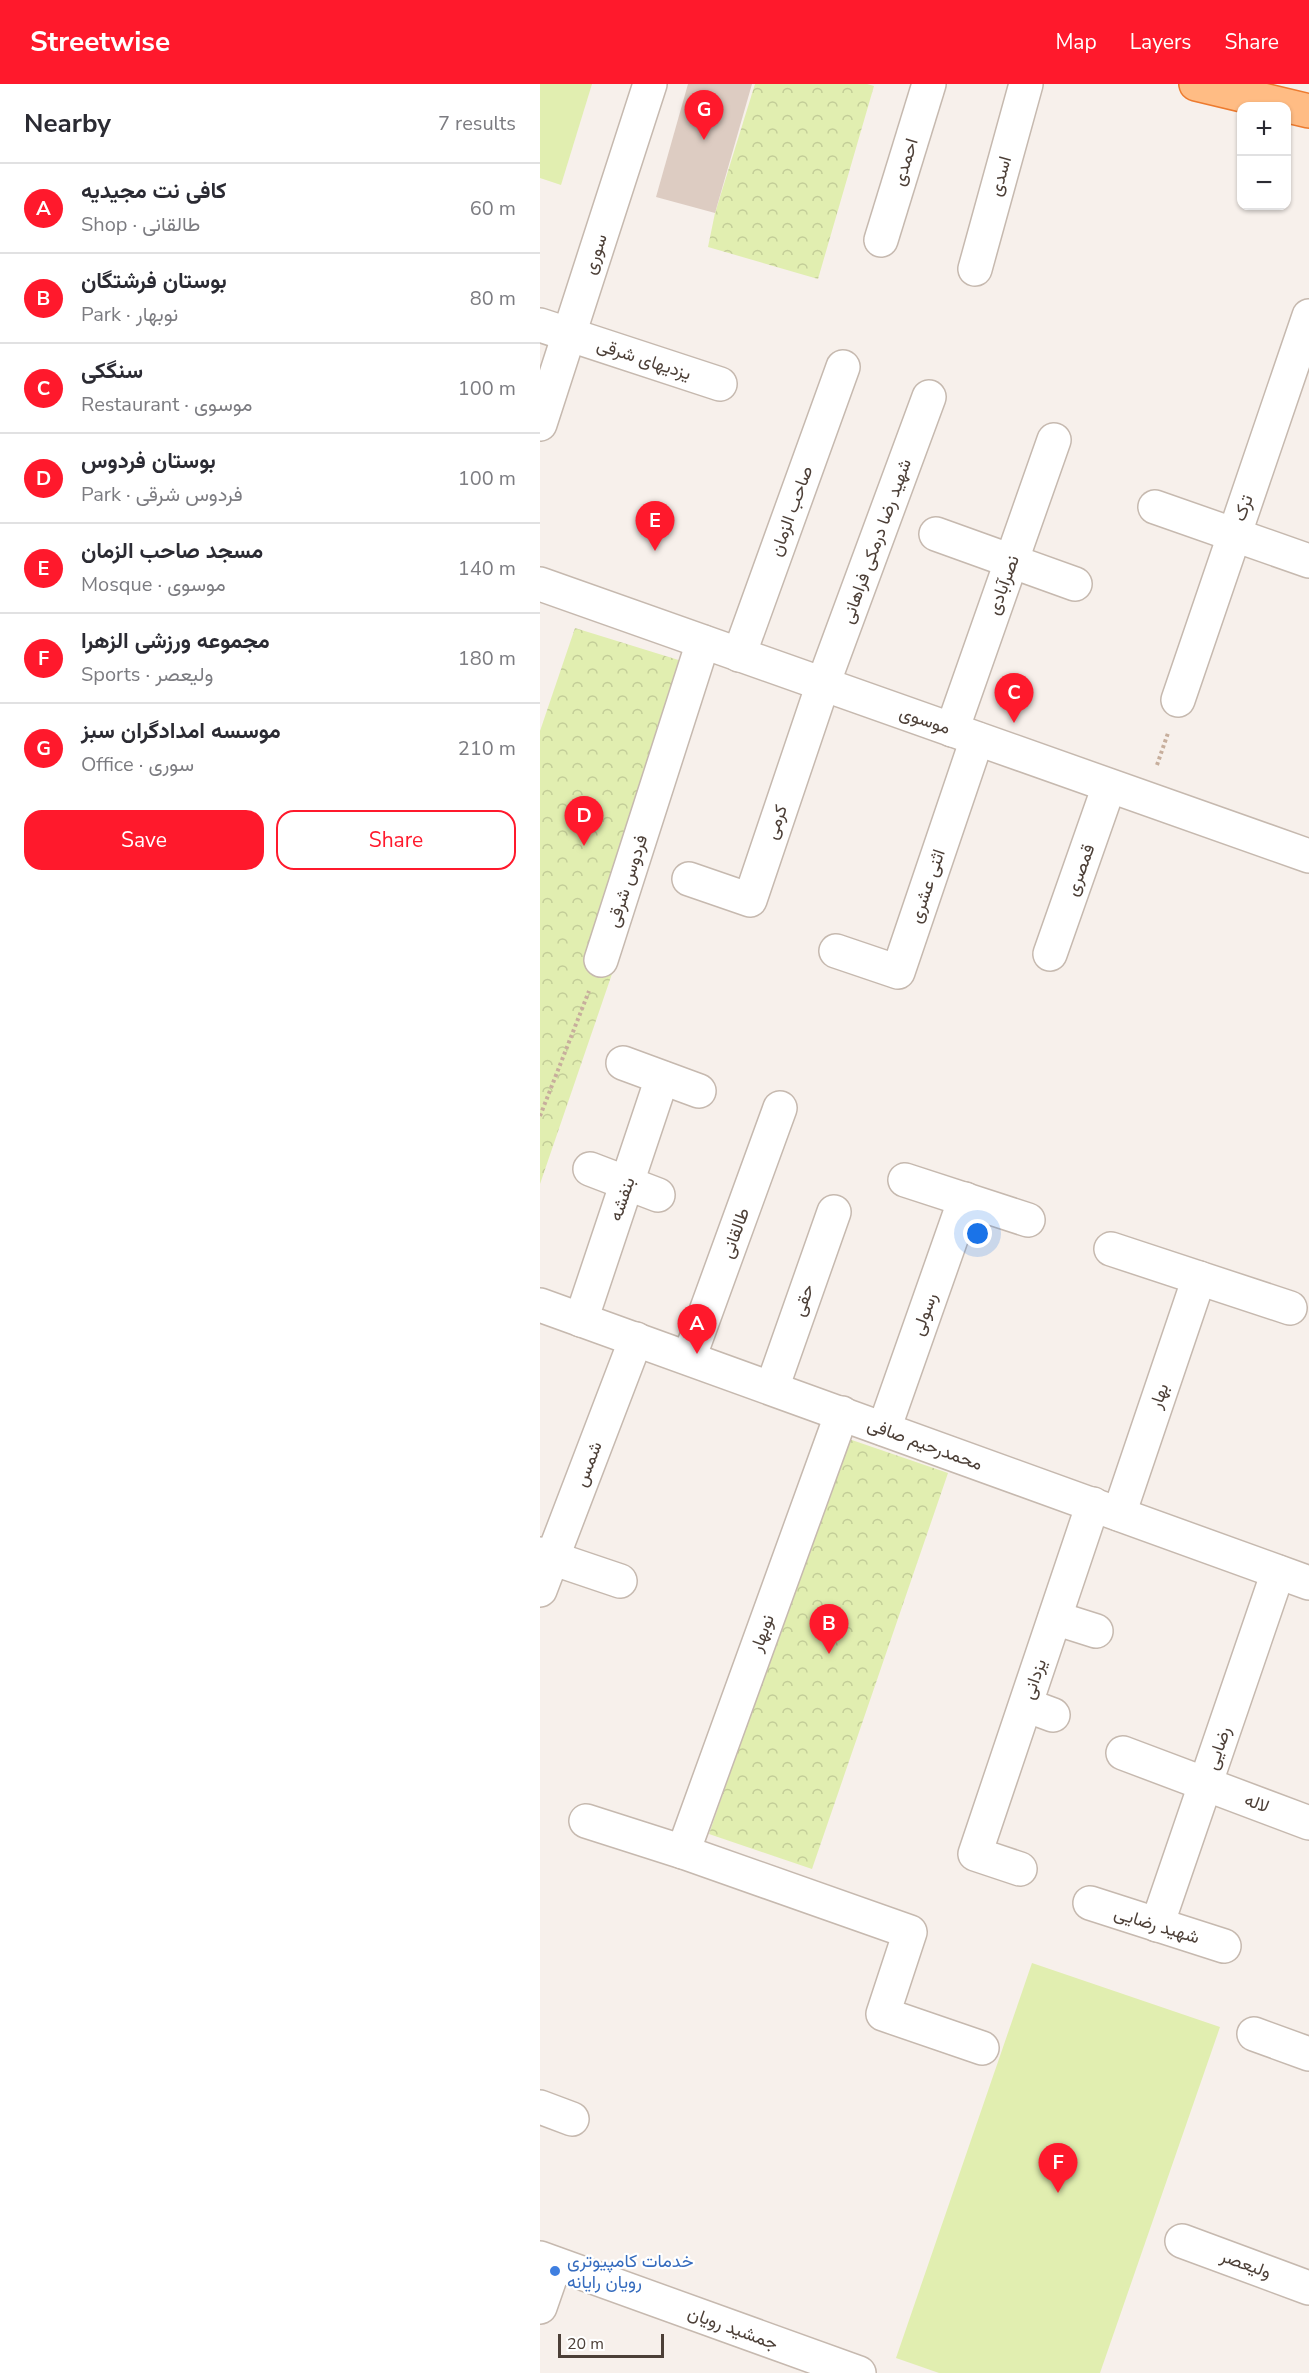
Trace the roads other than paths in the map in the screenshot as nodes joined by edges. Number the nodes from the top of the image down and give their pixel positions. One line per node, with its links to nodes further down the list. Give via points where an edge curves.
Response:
1 (650, 84): 9 (street, سوری)
2 (930, 84): 6 (street, احمدی)
3 (1026, 84): 7 (street, اسدی)
4 (1196, 84): 5 (highway)
5 (1309, 111)
6 (881, 240)
7 (975, 268)
8 (1309, 316): 17 (street, ترک)
9 (554, 330): 11 (street, یزدیهای شرقی); 13 (street, سوری)
10 (843, 367): 23 (street, صاحب الزمان)
11 (720, 384)
12 (929, 397): 24 (street, شهید رضا درمکی فراهانی)
13 (540, 424)
14 (1054, 440): 18 (street, نصرآبادی)
15 (1155, 507): 17 (street)
16 (936, 534): 18 (street)
17 (1234, 535): 19 (street); 25 (street, ترک)
18 (1012, 561): 21 (street); 26 (street, نصرآبادی)
19 (1309, 561)
20 (540, 584): 22 (street, موسوی)
21 (1076, 584)
22 (703, 642): 23 (street, موسوی); 32 (street, فردوس شرقی)
23 (739, 655): 24 (street, موسوی)
24 (823, 684): 26 (street, موسوی); 29 (street, کرمی, via 750,900)
25 (1178, 700)
26 (965, 734): 27 (street, موسوی); 30 (street, اثنی عشری, via 898,972)
27 (1109, 786): 28 (street, موسوی); 31 (street, قمصری)
28 (1309, 856)
29 (689, 879)
30 (836, 951)
31 (1050, 954)
32 (601, 960)
33 (623, 1063): 34 (street)
34 (662, 1078): 35 (street); 39 (street, بنفشه)
35 (699, 1091)
36 (780, 1108): 50 (street, طالقانی)
37 (590, 1169): 39 (street)
38 (905, 1180): 41 (street)
39 (627, 1185): 40 (street); 48 (street, بنفشه)
40 (658, 1195)
41 (965, 1199): 43 (street); 53 (street, رسولی)
42 (834, 1212): 51 (street, حقی)
43 (1028, 1220)
44 (1111, 1249): 45 (street)
45 (1199, 1278): 47 (street); 54 (street, بهار)
46 (540, 1305): 48 (street, محمدرحیم صافی)
47 (1290, 1308)
48 (581, 1320): 49 (street, محمدرحیم صافی)
49 (636, 1339): 50 (street, محمدرحیم صافی); 55 (street, شمس)
50 (689, 1358): 51 (street, محمدرحیم صافی)
51 (772, 1388): 52 (street, محمدرحیم صافی)
52 (842, 1413): 53 (street, محمدرحیم صافی); 66 (street, نوبهار)
53 (884, 1429): 54 (street, محمدرحیم صافی)
54 (1106, 1509): 56 (street, محمدرحیم صافی); 60 (street, یزدانی)
55 (546, 1556): 57 (street); 59 (street, شمس)
56 (1278, 1572): 58 (street, محمدرحیم صافی); 63 (street, رضایی)
57 (620, 1581)
58 (1309, 1583)
59 (540, 1590)
60 (1055, 1618): 61 (street); 67 (street, یزدانی, via 1040,1710 975,1854)
61 (1096, 1631)
62 (1123, 1753): 63 (street, لاله)
63 (1206, 1784): 65 (street, لاله); 69 (street, رضایی)
64 (586, 1821): 66 (street)
65 (1309, 1823)
66 (683, 1852): 72 (street, via 910,1932 883,2014)
67 (1020, 1869)
68 (1090, 1904): 69 (street, شهید رضایی)
69 (1157, 1925): 70 (street, شهید رضایی)
70 (1224, 1946)
71 (1254, 2034): 73 (street)
72 (982, 2048)
73 (1309, 2054)
74 (540, 2107): 75 (street)
75 (572, 2119)
76 (1182, 2241): 78 (street, ولیعصر)
77 (548, 2261): 79 (street); 80 (street, جمشید رویان)
78 (1309, 2288)
79 (540, 2307)
80 (850, 2371)

